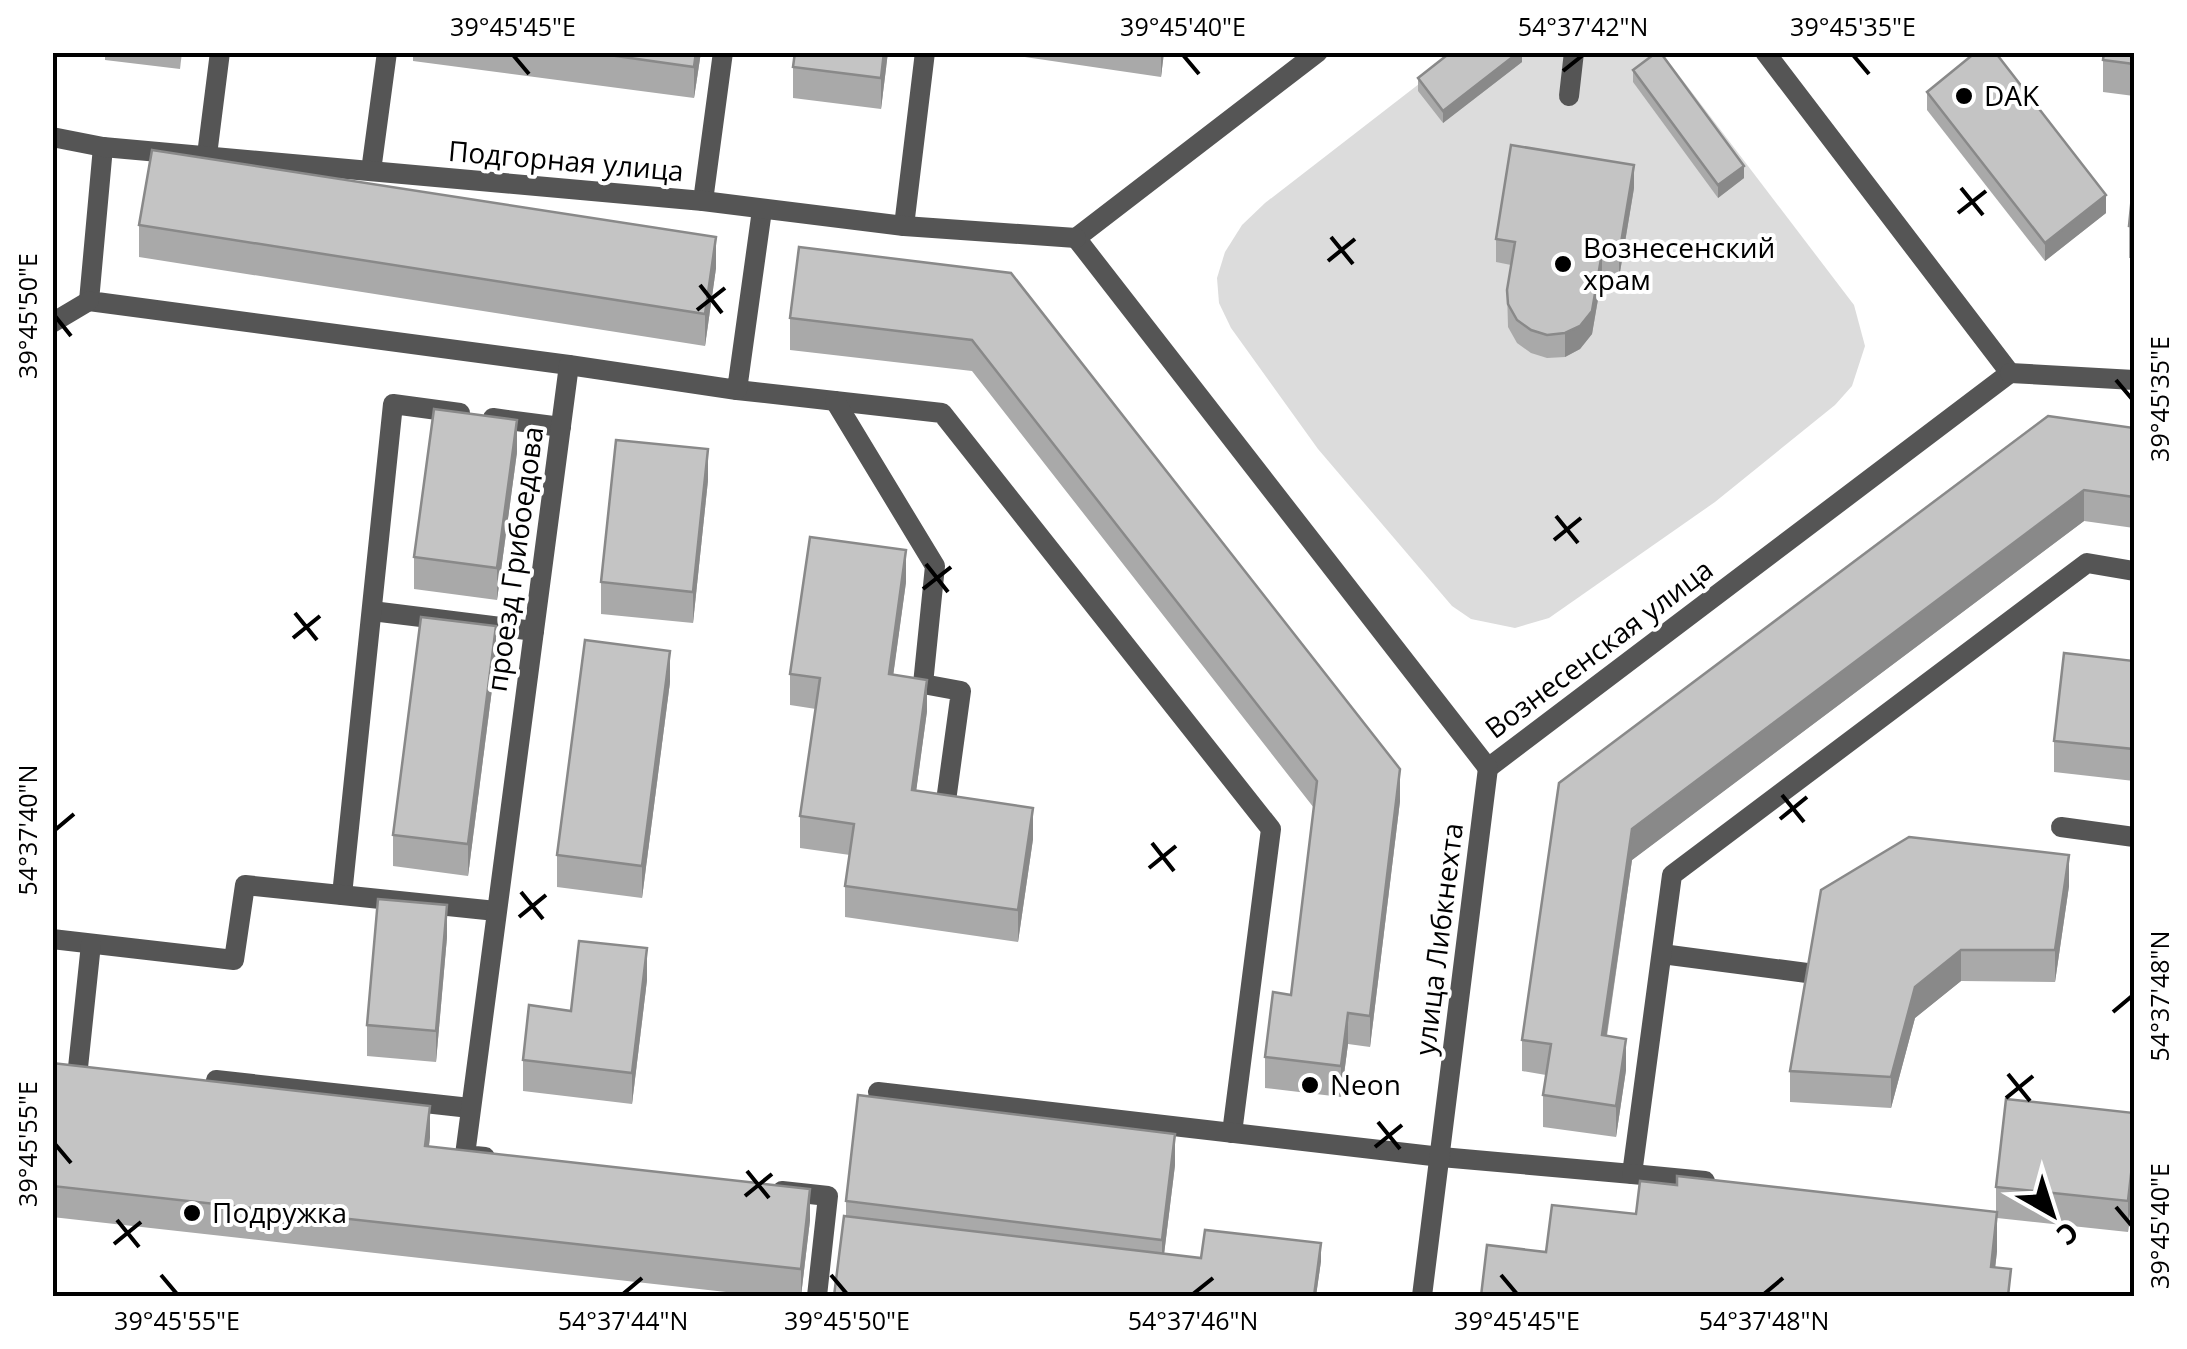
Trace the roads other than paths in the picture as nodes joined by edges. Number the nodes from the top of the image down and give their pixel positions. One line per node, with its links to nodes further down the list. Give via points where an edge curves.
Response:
1 (220, 52): 11 (street)
2 (387, 52): 12 (street)
3 (723, 52): 13 (street)
4 (926, 52): 15 (street)
5 (1318, 52): 16 (street)
6 (1574, 52): 8 (street)
7 (1765, 52): 20 (street)
8 (1569, 96)
9 (52, 137): 10 (street, Подгорная улица)
10 (102, 147): 11 (street, Подгорная улица); 17 (street)
11 (207, 155): 12 (street, Подгорная улица)
12 (371, 171): 13 (street, Подгорная улица)
13 (704, 202): 14 (street, Подгорная улица)
14 (762, 210): 15 (street, Подгорная улица); 22 (street)
15 (904, 226): 16 (street, Подгорная улица)
16 (1076, 238): 28 (street, Вознесенская улица)
17 (89, 301): 18 (street); 19 (street)
18 (52, 322)
19 (569, 365): 22 (street); 24 (street, проезд Грибоедова)
20 (2010, 374): 21 (street); 28 (street, Вознесенская улица)
21 (2134, 380)
22 (737, 390): 23 (street)
23 (835, 401): 29 (street, via 935,566 923,684 961,692); 42 (street, via 942,414 1271,829)
24 (561, 428): 26 (street, via 394,404); 27 (street, проезд Грибоедова)
25 (2134, 570): 36 (street, via 2087,563 1672,875)
26 (372, 611): 27 (street); 32 (street)
27 (534, 631): 33 (street, проезд Грибоедова)
28 (1488, 768): 43 (street, улица Либкнехта)
29 (946, 801)
30 (2061, 828): 31 (street)
31 (2134, 837)
32 (342, 896): 33 (street); 35 (street, via 245,885 234,960)
33 (496, 911): 41 (street, проезд Грибоедова)
34 (52, 939): 35 (street)
35 (91, 944): 38 (street)
36 (1662, 954): 37 (street); 45 (street)
37 (1806, 974)
38 (77, 1077)
39 (216, 1080): 41 (street)
40 (878, 1092): 42 (street)
41 (470, 1108): 44 (street, проезд Грибоедова, via 465,1155)
42 (1232, 1132): 43 (street)
43 (1441, 1156): 45 (street); 49 (street, улица Либкнехта)
44 (503, 1160)
45 (1632, 1174): 46 (street)
46 (1726, 1184)
47 (770, 1190): 48 (street, via 828,1196)
48 (817, 1296)
49 (1422, 1296)

